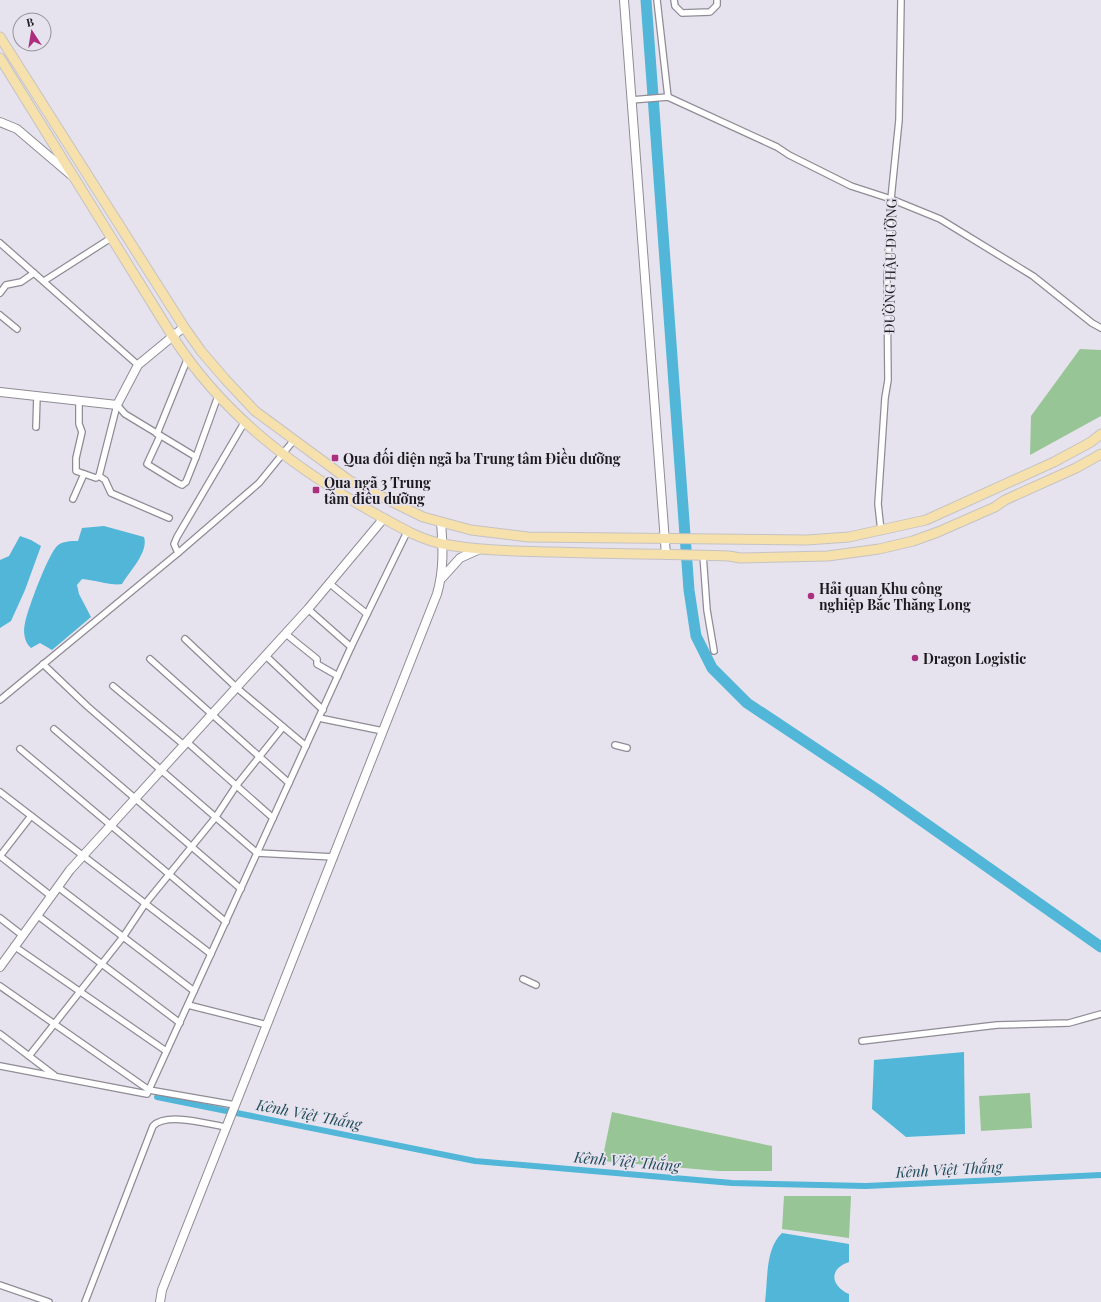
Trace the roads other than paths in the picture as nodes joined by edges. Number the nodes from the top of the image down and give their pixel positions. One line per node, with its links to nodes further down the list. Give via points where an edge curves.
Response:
1 (624, 0): 9 (street)
2 (657, 0): 8 (street)
3 (674, 0): 4 (street, via 674,6 682,13 710,12 717,5)
4 (717, 0)
5 (901, 0): 12 (street, ĐƯỜNG HẬU DƯỠNG, via 899,120)
6 (0, 37): 19 (main road)
7 (0, 58): 11 (main road)
8 (668, 97): 9 (street); 12 (street, via 777,147 851,186)
9 (631, 100): 46 (street)
10 (0, 122): 11 (street, via 17,129)
11 (73, 176): 13 (main road)
12 (891, 199): 20 (street, via 940,219 966,234 1033,276); 44 (street, ĐƯỜNG HẬU DƯỠNG, via 887,279 888,380 878,504)
13 (110, 238): 16 (street); 22 (main road)
14 (0, 243): 15 (street)
15 (34, 272): 16 (street); 17 (street, via 21,282 6,285)
16 (44, 281): 24 (street)
17 (0, 293)
18 (0, 315): 21 (street)
19 (184, 327): 22 (street); 34 (main road, via 215,368 255,411)
20 (1101, 328)
21 (17, 329)
22 (173, 337): 23 (main road); 24 (street)
23 (188, 360): 27 (main road); 33 (street)
24 (138, 365): 29 (street)
25 (0, 392): 26 (street)
26 (37, 396): 28 (street); 31 (street)
27 (218, 396): 30 (main road); 37 (street)
28 (80, 400): 29 (street); 38 (street, via 79,424 82,432 76,471)
29 (117, 405): 33 (street, via 125,414); 39 (street)
30 (244, 423): 35 (main road); 49 (street, via 177,537 174,544)
31 (36, 427)
32 (1101, 434): 44 (main road, via 1054,462 926,520)
33 (159, 435): 37 (street); 37 (street, via 147,463 178,483 182,485 186,482)
34 (294, 440): 35 (street); 43 (main road, via 350,481)
35 (284, 454): 42 (main road, via 320,480); 49 (street, via 259,483)
36 (1101, 454): 51 (main road, via 1005,500 996,507 938,532 879,549 828,556 740,558)
37 (196, 457)
38 (84, 474): 39 (street, via 96,478); 40 (street)
39 (99, 476): 41 (street, via 105,480 111,493)
40 (73, 500)
41 (169, 518)
42 (384, 518): 45 (main road); 53 (street)
43 (441, 522): 46 (main road, via 494,534 528,537); 47 (street)
44 (881, 531): 46 (main road, via 849,537 807,540)
45 (407, 532): 47 (main road); 55 (street)
46 (666, 539): 50 (street)
47 (443, 544): 48 (main road); 52 (street)
48 (481, 548): 50 (main road); 52 (street, via 460,558)
49 (178, 553): 62 (street)
50 (666, 555): 51 (main road)
51 (699, 555): 59 (street)
52 (442, 578): 72 (street)
53 (329, 583): 54 (street); 55 (street)
54 (308, 609): 56 (street); 58 (street)
55 (367, 614): 58 (street)
56 (286, 634): 60 (street); 63 (street, via 317,659 317,664)
57 (185, 639): 65 (street)
58 (351, 647): 63 (street)
59 (714, 651)
60 (266, 656): 65 (street); 67 (street)
61 (150, 659): 68 (street)
62 (43, 664): 66 (street); 79 (street)
63 (338, 676): 67 (street)
64 (113, 686): 73 (street)
65 (237, 688): 68 (street); 70 (street)
66 (0, 700)
67 (323, 710): 69 (street)
68 (213, 713): 73 (street); 78 (street)
69 (319, 718): 72 (street); 75 (street)
70 (283, 727): 75 (street); 78 (street)
71 (54, 729): 83 (street)
72 (383, 731): 92 (street)
73 (186, 743): 79 (street); 81 (street)
74 (615, 745): 76 (street)
75 (306, 746): 80 (street)
76 (627, 748)
77 (20, 749): 87 (street)
78 (259, 756): 80 (street); 81 (street)
79 (161, 770): 83 (street); 85 (street)
80 (289, 783): 86 (street)
81 (236, 786): 85 (street); 86 (street)
82 (0, 792): 84 (street)
83 (136, 798): 87 (street); 88 (street)
84 (31, 816): 90 (street); 91 (street)
85 (215, 818): 88 (street); 89 (street)
86 (273, 818): 89 (street)
87 (110, 826): 91 (street); 93 (street)
88 (192, 847): 93 (street); 95 (street)
89 (257, 853): 92 (street); 95 (street)
90 (0, 856): 96 (street)
91 (82, 856): 94 (street); 97 (street)
92 (334, 857): 116 (street)
93 (170, 875): 97 (street); 100 (street)
94 (58, 887): 96 (street); 102 (street)
95 (241, 889): 100 (street)
96 (51, 896): 98 (street)
97 (145, 904): 102 (street); 104 (street)
98 (37, 915): 101 (street); 105 (street)
99 (0, 918): 101 (street)
100 (226, 922): 104 (street)
101 (22, 935): 103 (street)
102 (122, 937): 105 (street); 110 (street)
103 (14, 946): 106 (street); 111 (street)
104 (211, 954): 110 (street)
105 (102, 964): 111 (street); 114 (street)
106 (0, 967)
107 (524, 979): 108 (street)
108 (536, 985)
109 (0, 986): 115 (street)
110 (194, 991): 112 (street)
111 (80, 992): 115 (street); 119 (street)
112 (188, 1005): 114 (street); 116 (street)
113 (1101, 1014): 118 (street, via 1069,1023 997,1025)
114 (180, 1023): 119 (street)
115 (54, 1024): 120 (street); 123 (street)
116 (267, 1025): 124 (street)
117 (0, 1034): 120 (street)
118 (862, 1041)
119 (166, 1051): 123 (street)
120 (29, 1056): 122 (street)
121 (0, 1066): 122 (street)
122 (55, 1076): 123 (street, via 147,1094)
123 (149, 1090): 124 (street)
124 (235, 1105): 125 (street)
125 (226, 1126): 128 (street, via 169,1119 153,1126); 129 (street, via 162,1290)
126 (0, 1285): 127 (street)
127 (49, 1302)
128 (85, 1302)
129 (160, 1302)

